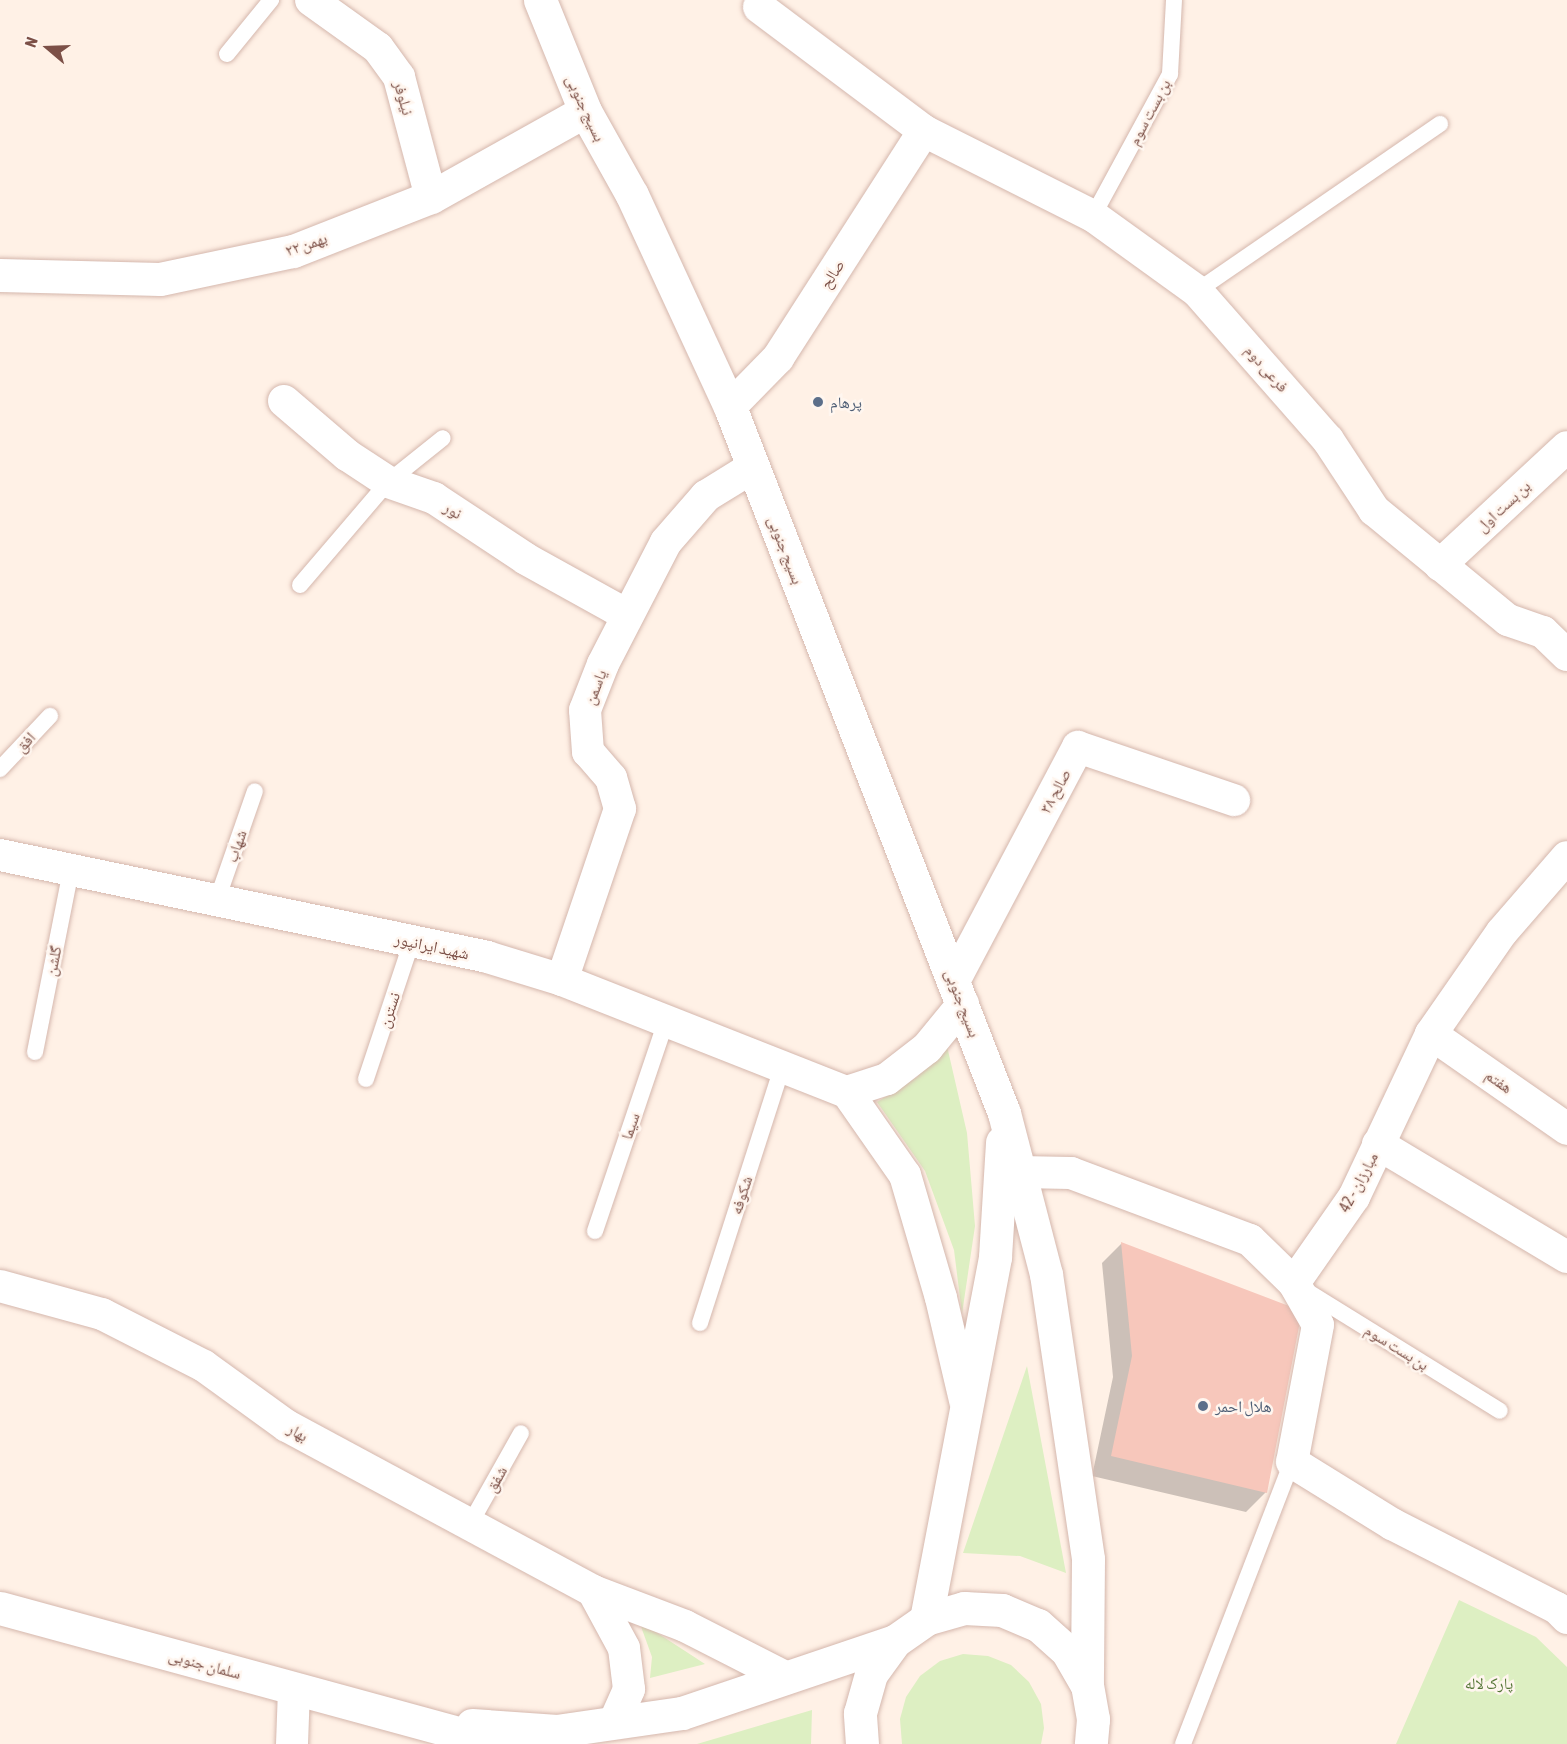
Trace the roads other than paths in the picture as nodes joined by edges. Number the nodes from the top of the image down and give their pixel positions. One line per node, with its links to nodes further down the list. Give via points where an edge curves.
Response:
1 (271, 0): 6 (lane)
2 (311, 0): 10 (street, نیلوفر, via 378,48 399,77)
3 (540, 0): 7 (main road, بسیج جنوبی)
4 (1174, 0): 11 (lane, بن بست سوم, via 1170,74)
5 (759, 7): 9 (street, فرعی دوم)
6 (227, 54)
7 (585, 111): 10 (main road, ۲۲ بهمن); 15 (main road, بسیج جنوبی, via 632,195)
8 (1440, 124): 13 (lane)
9 (924, 131): 11 (street, فرعی دوم); 15 (street, صالح, via 778,358)
10 (431, 197): 12 (main road, ۲۲ بهمن, via 293,251 160,279)
11 (1093, 216): 13 (street, فرعی دوم)
12 (0, 275)
13 (1197, 291): 20 (street, فرعی دوم, via 1328,440 1374,510)
14 (284, 401): 19 (street, نور, via 347,455)
15 (730, 407): 18 (main road, بسیج جنوبی)
16 (443, 438): 19 (lane)
17 (1567, 447): 20 (street, بن بست اول)
18 (753, 467): 22 (street, یاسمن, via 706,496 666,542); 34 (main road, بسیج جنوبی)
19 (388, 482): 21 (lane); 22 (street, نور, via 434,498 526,559)
20 (1440, 565): 23 (street, فرعی دوم, via 1508,620 1543,632)
21 (300, 585)
22 (627, 615): 33 (street, یاسمن, via 585,710 588,752 611,778 620,809)
23 (1567, 655)
24 (50, 716): 25 (lane, افق)
25 (0, 769)
26 (255, 791): 31 (lane, شهاب)
27 (1234, 800): 34 (street, صالح ۳۸, via 1078,747)
28 (0, 855): 30 (street, شهید ایرانپور)
29 (1567, 857): 36 (street, مبارزان - 42, via 1502,932)
30 (71, 870): 31 (street, شهید ایرانپور); 37 (lane, گلشن)
31 (217, 900): 32 (street, شهید ایرانپور)
32 (412, 941): 33 (street, شهید ایرانپور, via 487,957); 39 (lane, نسترن)
33 (561, 980): 35 (street, شهید ایرانپور)
34 (959, 992): 40 (street, via 927,1048 887,1079); 41 (main road, بسیج جنوبی)
35 (666, 1021): 38 (street, شهید ایرانپور); 45 (lane, سیما)
36 (1431, 1034): 42 (street, هفتم); 43 (street, مبارزان - 42)
37 (35, 1052)
38 (782, 1067): 40 (street, شهید ایرانپور); 49 (lane, شکوفه)
39 (366, 1079)
40 (848, 1092): 50 (street, via 904,1175 941,1299)
41 (1004, 1113): 44 (main road, بسیج جنوبی); 50 (main road, via 995,1257)
42 (1567, 1129)
43 (1378, 1144): 46 (street); 47 (street, مبارزان - 42, via 1354,1197)
44 (1019, 1172): 47 (street, via 1071,1173 1250,1240); 61 (main road, بسیج جنوبی, via 1046,1274 1088,1559)
45 (595, 1231)
46 (1567, 1257)
47 (1294, 1283): 51 (lane, بن بست سوم); 53 (street, via 1318,1325)
48 (0, 1286): 54 (street, بهار, via 102,1314 204,1366 287,1426)
49 (700, 1323)
50 (965, 1400): 58 (main road)
51 (1500, 1411)
52 (521, 1433): 54 (lane, شفق)
53 (1292, 1462): 57 (street, via 1392,1524 1557,1608); 69 (lane)
54 (470, 1524): 55 (street, بهار)
55 (593, 1591): 60 (street, بهار, via 686,1626); 64 (street, via 624,1648 629,1689)
56 (0, 1608): 62 (main road, سلمان جنوبی)
57 (1567, 1618)
58 (926, 1619): 59 (main road); 61 (main road, via 973,1609 1002,1610 1038,1625 1067,1651)
59 (895, 1641): 60 (main road); 68 (main road, via 871,1674 860,1713)
60 (787, 1678): 64 (main road, via 682,1713)
61 (1087, 1685): 65 (main road)
62 (294, 1689): 63 (main road, سلمان جنوبی); 66 (street)
63 (410, 1720): 64 (main road, via 557,1731); 67 (main road)
64 (614, 1723)
65 (1094, 1736)
66 (292, 1744)
67 (499, 1744)
68 (862, 1744)
69 (1183, 1744)

